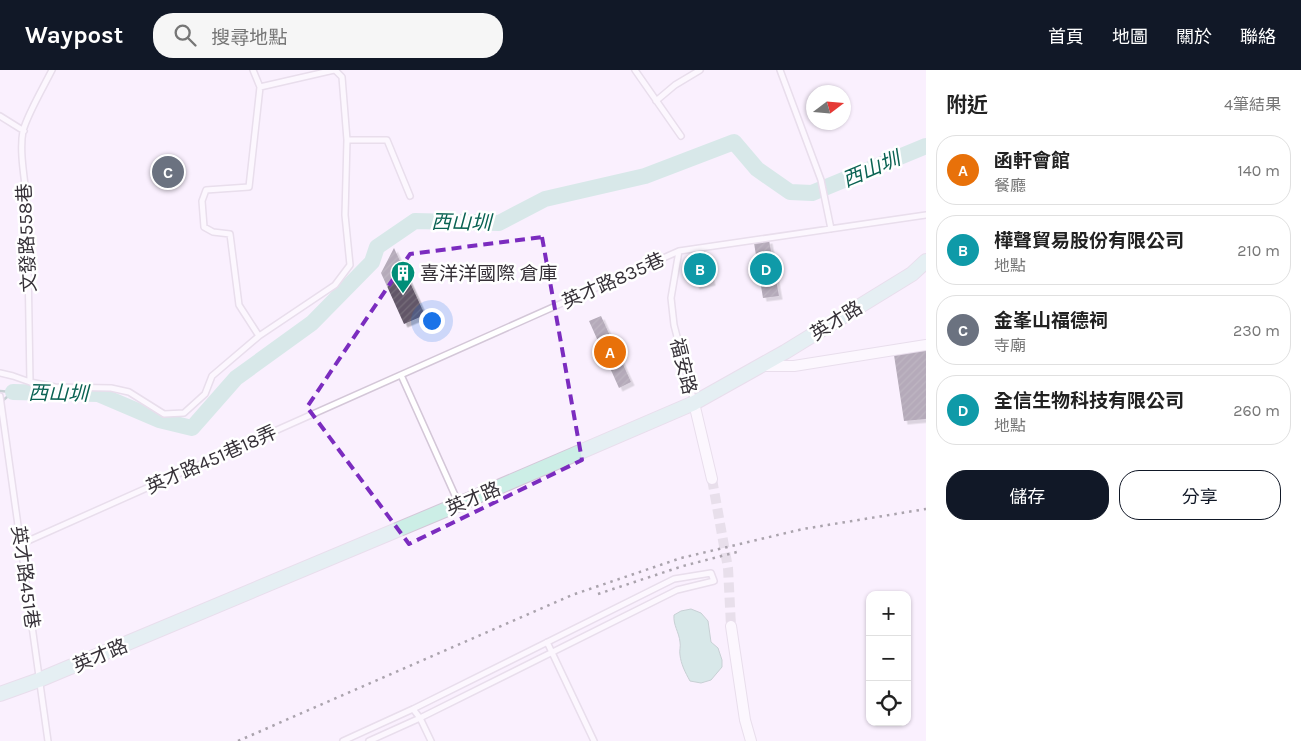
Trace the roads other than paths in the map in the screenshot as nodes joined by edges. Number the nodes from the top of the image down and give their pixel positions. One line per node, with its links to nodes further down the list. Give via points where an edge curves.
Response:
1 (52, 70): 10 (lane, 文發路558巷)
2 (254, 70): 7 (lane)
3 (335, 70): 7 (lane); 12 (lane, via 342,77)
4 (635, 70): 8 (lane)
5 (700, 70): 8 (lane)
6 (780, 70): 15 (lane, via 821,180)
7 (260, 87): 18 (lane, via 249,187 206,190 202,201 204,227 230,234 239,306)
8 (656, 101): 11 (lane)
9 (0, 116): 10 (lane)
10 (24, 131): 23 (lane, 文發路558巷)
11 (681, 136)
12 (347, 140): 13 (lane, via 387,140); 18 (lane, via 345,215 350,265 335,284)
13 (410, 196)
14 (926, 215): 15 (lane, 英才路835巷)
15 (831, 229): 16 (lane, 英才路835巷)
16 (679, 251): 22 (lane, 英才路835巷); 25 (lane, 福安路, via 671,298 674,325)
17 (926, 262): 20 (street, 英才路, via 912,274)
18 (259, 336): 23 (lane, via 212,376 205,394 184,413 164,414 129,392 111,388 56,387)
19 (926, 345): 20 (street, via 794,366)
20 (758, 366): 25 (street, 英才路)
21 (0, 373): 23 (lane)
22 (401, 375): 27 (lane); 28 (lane, 英才路451巷18弄)
23 (30, 382)
24 (0, 396): 28 (lane, 英才路451巷)
25 (694, 403): 26 (street, 福安路); 27 (street, 英才路)
26 (712, 479)
27 (459, 504): 32 (street, 英才路)
28 (21, 544): 32 (lane, 英才路451巷)
29 (732, 626): 41 (street)
30 (547, 642): 31 (lane); 31 (lane, via 674,579 711,573 714,581 677,590); 34 (lane)
31 (553, 652): 35 (lane); 40 (lane)
32 (39, 680): 33 (street, 英才路); 36 (lane, 英才路451巷)
33 (0, 694)
34 (413, 709): 35 (lane); 37 (lane)
35 (420, 718): 38 (lane); 39 (lane)
36 (48, 741)
37 (343, 741)
38 (369, 741)
39 (431, 741)
40 (594, 741)
41 (751, 741)

